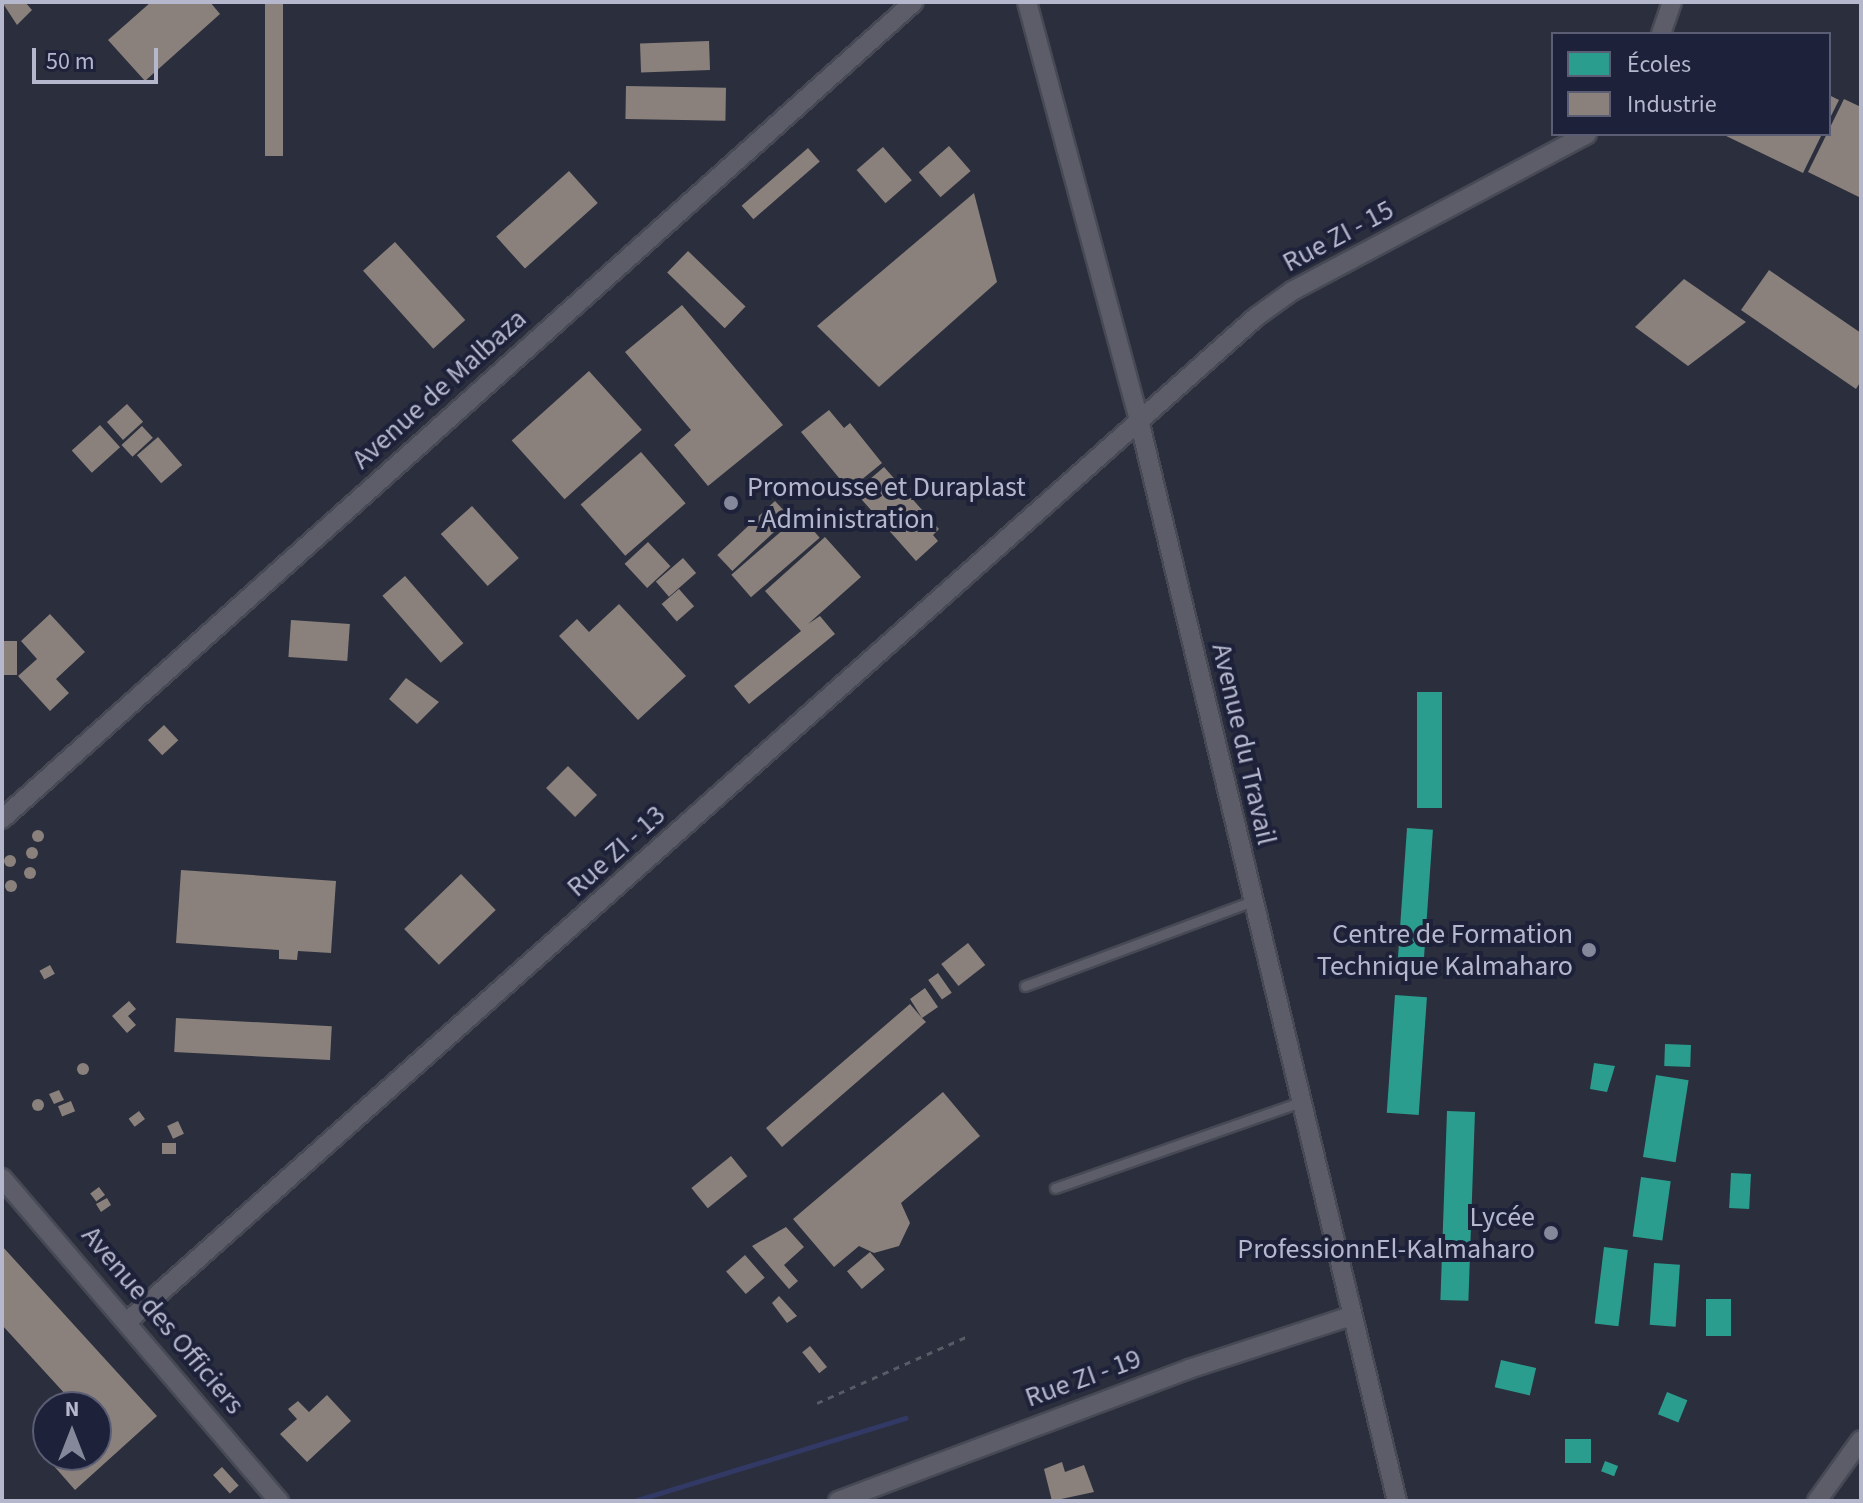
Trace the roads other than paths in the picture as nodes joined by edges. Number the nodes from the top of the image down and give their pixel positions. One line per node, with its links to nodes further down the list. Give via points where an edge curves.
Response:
1 (914, 2): 7 (street, Avenue de Malbaza)
2 (1027, 2): 6 (street, Avenue du Travail)
3 (1672, 2): 4 (street)
4 (1662, 32)
5 (1583, 136): 6 (street, Rue ZI - 15, via 1292,291 1256,317)
6 (1140, 424): 8 (street, Avenue du Travail); 14 (street, Rue ZI - 13)
7 (2, 819)
8 (1252, 901): 9 (lane); 10 (street, Avenue du Travail)
9 (1025, 986)
10 (1301, 1102): 12 (lane); 13 (street, Avenue du Travail)
11 (2, 1178): 14 (street, Avenue des Officiers)
12 (1055, 1188)
13 (1351, 1316): 17 (street, Rue ZI - 19, via 1189,1369); 18 (street, Avenue du Travail)
14 (129, 1320): 16 (street, Avenue des Officiers)
15 (1861, 1440): 19 (street)
16 (279, 1501)
17 (838, 1501)
18 (1397, 1501)
19 (1817, 1501)

